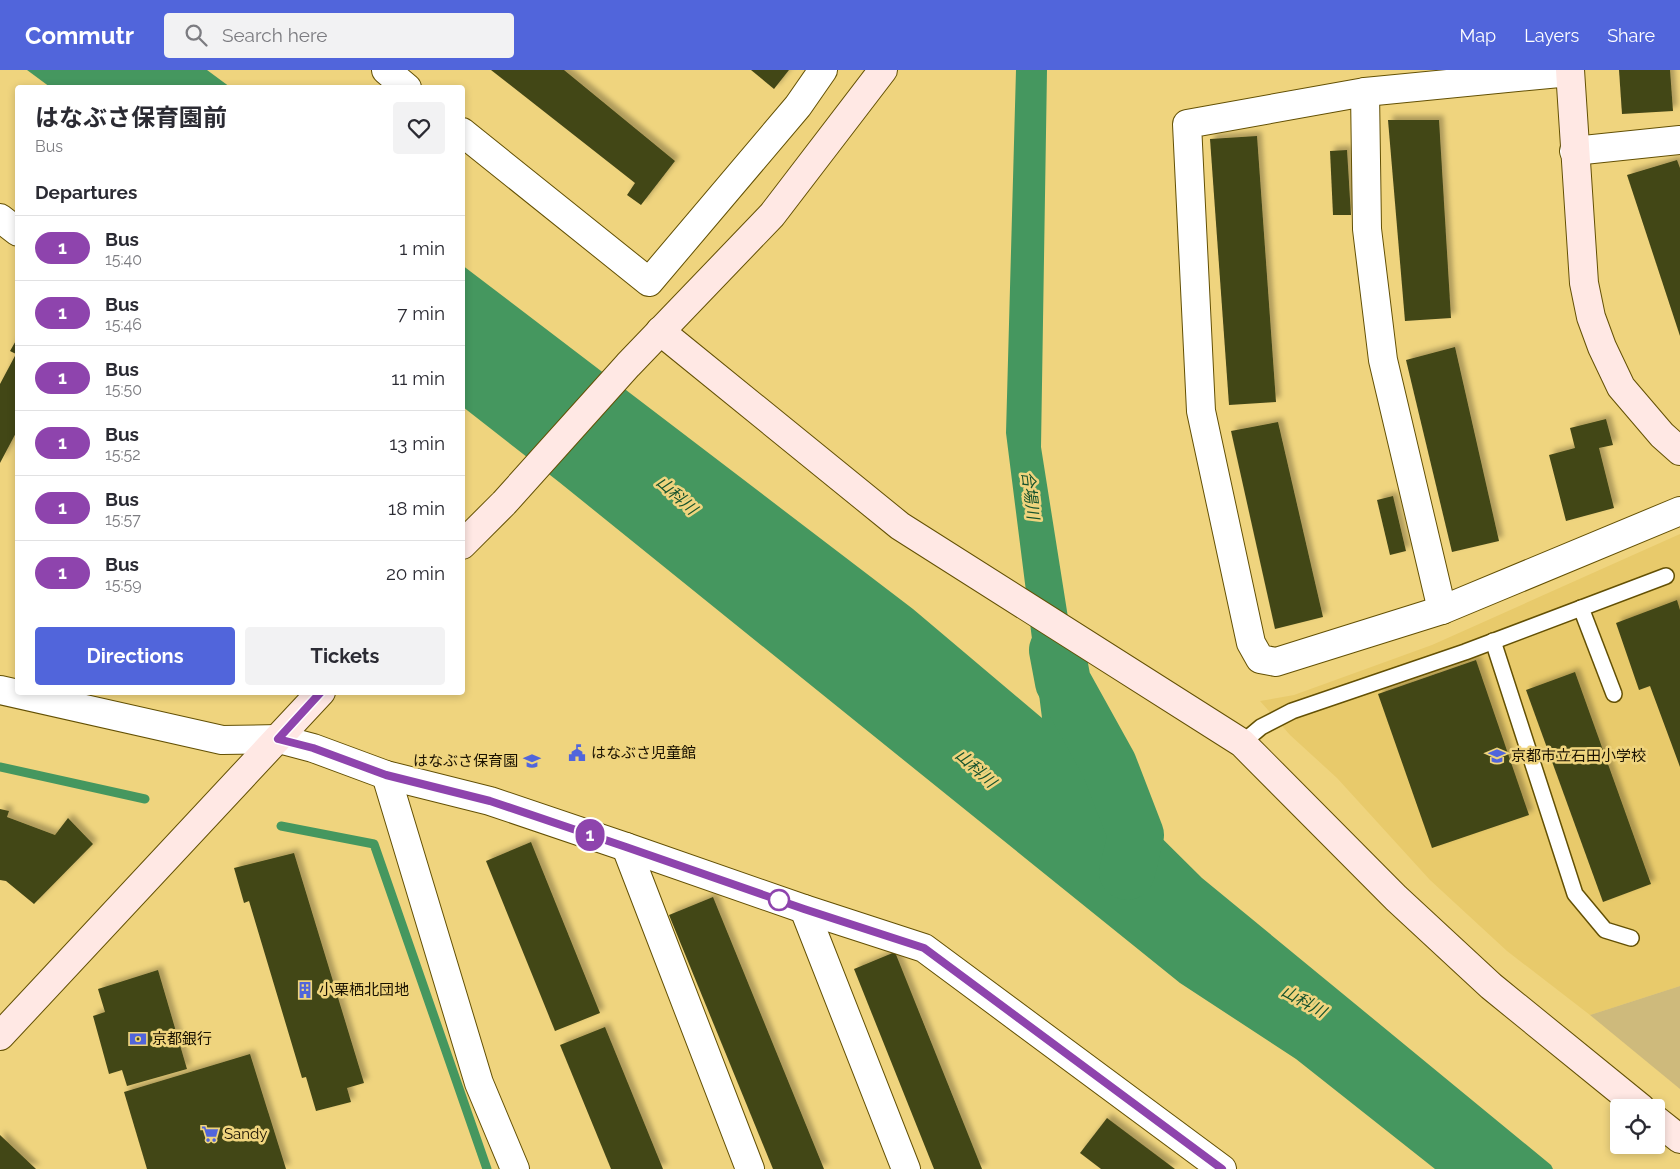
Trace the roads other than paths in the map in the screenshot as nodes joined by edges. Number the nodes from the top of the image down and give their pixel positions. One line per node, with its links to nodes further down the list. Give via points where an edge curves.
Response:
1 (386, 70): 5 (street)
2 (823, 70): 7 (street, via 798,106 649,282)
3 (884, 70): 12 (street, via 772,215)
4 (1570, 71): 6 (street); 9 (street)
5 (404, 85)
6 (1365, 92): 18 (street, via 1367,229 1382,360); 18 (street, via 1187,124 1201,411 1251,643 1260,659 1276,662)
7 (465, 134)
8 (1680, 140): 9 (street)
9 (1574, 151): 13 (street, via 1584,283 1591,317 1621,387)
10 (0, 218): 11 (street)
11 (15, 230)
12 (660, 331): 15 (street); 26 (street, via 900,526)
13 (1680, 451)
14 (1680, 511): 18 (street)
15 (465, 542)
16 (1666, 576): 17 (lane)
17 (1581, 608): 19 (lane); 22 (lane)
18 (1442, 610)
19 (1493, 641): 26 (lane, via 1292,712 1261,727); 30 (lane, via 1575,894 1605,930)
20 (0, 690): 21 (street)
21 (15, 692)
22 (1614, 694)
23 (32, 695): 25 (street, via 222,740)
24 (318, 695): 25 (street)
25 (278, 739): 27 (street, via 313,748); 31 (street)
26 (1242, 743): 32 (street, via 1396,898 1491,986)
27 (386, 775): 28 (street, via 490,801); 35 (street, via 479,1083)
28 (626, 847): 29 (street); 36 (street)
29 (804, 909): 37 (street); 38 (street, via 924,948)
30 (1631, 938)
31 (0, 1036)
32 (1630, 1099)
33 (1665, 1127): 34 (street)
34 (1680, 1139)
35 (515, 1169)
36 (750, 1169)
37 (906, 1169)
38 (1222, 1169)

